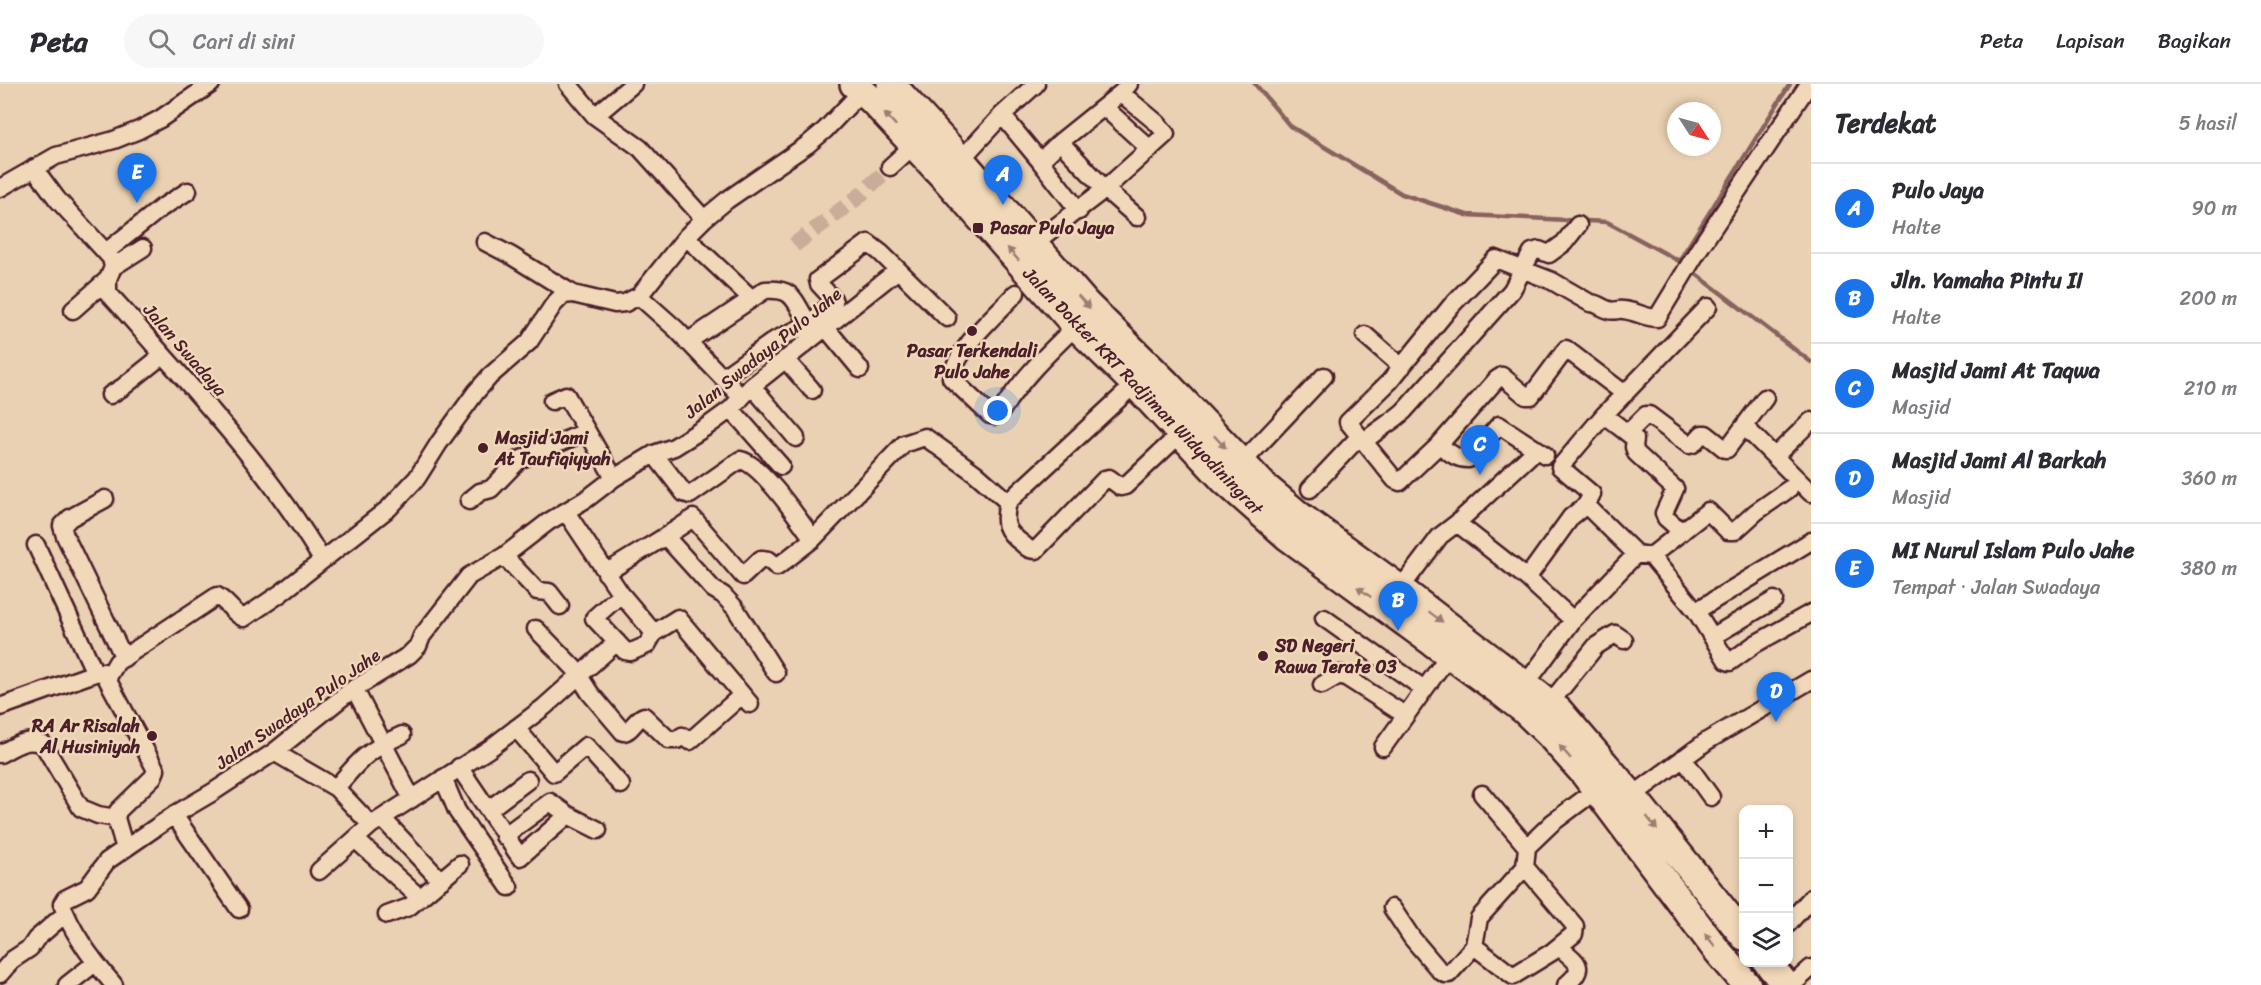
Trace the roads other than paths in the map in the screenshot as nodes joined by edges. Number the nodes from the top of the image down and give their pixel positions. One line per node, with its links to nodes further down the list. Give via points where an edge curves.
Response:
1 (211, 84): 17 (street, via 139,130 56,156)
2 (568, 84): 11 (street)
3 (633, 84): 11 (street)
4 (891, 84): 18 (main road, Jalan Dokter KRT Radjiman Widyodiningrat)
5 (1036, 84): 10 (street)
6 (1809, 84): 31 (street, via 1658,318 1634,311 1606,310)
7 (858, 88): 13 (main road, Jalan Dokter KRT Radjiman Widyodiningrat, one-way to 7); 24 (street, via 807,145)
8 (1125, 89): 9 (street); 14 (street, via 1166,134)
9 (1104, 107): 12 (street); 14 (street)
10 (1002, 115): 15 (street); 18 (street)
11 (595, 116): 24 (street, via 640,148)
12 (1060, 142): 15 (street); 20 (street)
13 (914, 145): 16 (street); 18 (main road, Jalan Dokter KRT Radjiman Widyodiningrat)
14 (1150, 149): 20 (street)
15 (1040, 161): 22 (street)
16 (890, 167)
17 (34, 168): 19 (street); 30 (street, Jalan Swadaya)
18 (952, 169): 28 (main road, Jalan Dokter KRT Radjiman Widyodiningrat); 41 (main road, Jalan Dokter KRT Radjiman Widyodiningrat, one-way to 18)
19 (0, 188)
20 (1105, 189): 22 (street); 23 (street)
21 (188, 191): 30 (street, via 160,208)
22 (1079, 211): 28 (street)
23 (1137, 217)
24 (704, 219): 26 (street)
25 (1578, 225): 31 (street, via 1555,252 1532,252)
26 (686, 237): 35 (street); 36 (street)
27 (485, 242): 34 (street)
28 (1033, 244): 68 (main road, Jalan Dokter KRT Radjiman Widyodiningrat, one-way to 68)
29 (143, 248): 30 (street)
30 (109, 266): 38 (street); 44 (street, Jalan Swadaya, via 108,293)
31 (1523, 269): 46 (street, via 1496,259 1451,306); 64 (street, via 1512,291 1404,411 1386,427)
32 (898, 270): 39 (street); 40 (street, Jalan Swadaya Pulo Jahe); 40 (street, via 872,245 863,245 818,280 834,302)
33 (1016, 293): 41 (street, via 971,341 952,372 951,378 990,415 1000,413 1021,382)
34 (573, 294): 35 (street, via 615,304); 87 (street, via 563,295 554,304 529,342 476,392 405,492)
35 (639, 296): 43 (street)
36 (751, 298): 40 (street, via 765,291 784,290); 43 (street)
37 (1708, 307): 52 (street)
38 (73, 310)
39 (947, 318)
40 (818, 326): 45 (street, Jalan Swadaya Pulo Jahe); 47 (street); 49 (street, via 775,340)
41 (1076, 326): 50 (main road, Jalan Dokter KRT Radjiman Widyodiningrat)
42 (1365, 335): 46 (street)
43 (687, 342): 49 (street)
44 (164, 356): 53 (street); 87 (street, Jalan Swadaya, via 258,467)
45 (785, 359): 51 (street); 54 (street, Jalan Swadaya Pulo Jahe)
46 (1402, 367): 64 (street, via 1348,422)
47 (860, 369)
48 (1324, 376): 68 (street)
49 (723, 377): 54 (street)
50 (1135, 384): 62 (main road, Jalan Dokter KRT Radjiman Widyodiningrat); 75 (street)
51 (812, 390)
52 (1625, 394): 57 (street); 65 (street, via 1566,349 1531,396 1502,376 1497,379)
53 (110, 395)
54 (741, 397): 63 (street); 66 (street, Jalan Swadaya Pulo Jahe, via 675,447); 69 (street)
55 (1765, 398): 59 (street)
56 (552, 400): 60 (street, via 566,395)
57 (1604, 415): 61 (street); 76 (street, via 1560,466 1592,494)
58 (1811, 421): 67 (street)
59 (1744, 426): 61 (street, via 1727,449 1706,434 1689,445 1649,415); 67 (street)
60 (585, 432): 70 (street); 74 (street, via 519,460 491,489)
61 (1628, 433): 79 (street, via 1635,439 1636,453 1675,489 1664,513)
62 (1179, 435): 75 (street, via 1125,486 1105,478 1035,550 1007,530); 82 (main road, Jalan Dokter KRT Radjiman Widyodiningrat, via 1262,516)
63 (796, 438)
64 (1363, 439): 65 (street, via 1400,482); 72 (street)
65 (1439, 445): 78 (street, via 1454,456 1469,459 1499,425 1541,452)
66 (654, 454): 70 (street, Jalan Swadaya Pulo Jahe); 81 (street, via 684,493 690,495 740,460 746,461 771,484)
67 (1775, 456): 71 (street)
68 (1241, 464): 82 (main road, Jalan Dokter KRT Radjiman Widyodiningrat, via 1282,501)
69 (781, 466)
70 (614, 478): 77 (street, Jalan Swadaya Pulo Jahe)
71 (1803, 483): 79 (street, via 1756,512 1736,531 1728,531 1708,511)
72 (1310, 489)
73 (105, 499): 104 (street, via 62,526)
74 (469, 501)
75 (1008, 502): 81 (street, via 925,437 904,444)
76 (1586, 505): 85 (street); 89 (street, via 1571,517)
77 (566, 512): 86 (street, Jalan Swadaya Pulo Jahe); 88 (street)
78 (1457, 523): 89 (street); 90 (street, via 1440,536)
79 (1682, 532): 85 (street)
80 (666, 537): 81 (street, via 693,518 743,576 761,559 777,567); 88 (street); 106 (street, via 735,608)
81 (813, 539)
82 (1313, 541): 90 (main road, Jalan Dokter KRT Radjiman Widyodiningrat); 103 (main road, Jalan Dokter KRT Radjiman Widyodiningrat, one-way to 82)
83 (1811, 541): 94 (street)
84 (36, 545): 105 (street)
85 (1644, 555): 94 (street); 97 (street)
86 (504, 556): 93 (street, via 537,591 549,592); 111 (street, Jalan Swadaya Pulo Jahe, via 469,576 409,655)
87 (322, 560): 104 (street, via 246,618 238,616 217,596)
88 (606, 573): 91 (street)
89 (1527, 578): 97 (street)
90 (1400, 589): 110 (main road, Jalan Dokter KRT Radjiman Widyodiningrat, one-way to 110)
91 (621, 594): 99 (street); 102 (street, via 594,618)
92 (1774, 600): 100 (street)
93 (560, 606)
94 (1696, 611): 100 (street)
95 (1811, 613): 100 (street, via 1730,662)
96 (1324, 618): 112 (street)
97 (1573, 621): 110 (street)
98 (536, 629): 107 (street)
99 (654, 633): 102 (street, via 647,645 631,652); 107 (street, via 678,618 746,699 690,741 682,736 673,741 644,716 623,732)
100 (1712, 637)
101 (1624, 640): 113 (street, via 1615,634 1596,646)
102 (617, 642): 107 (street)
103 (1449, 655): 112 (street); 128 (main road, Jalan Dokter KRT Radjiman Widyodiningrat, one-way to 103, via 1524,710)
104 (124, 658): 105 (street)
105 (103, 672): 114 (street); 136 (street, via 156,770)
106 (776, 673)
107 (579, 676): 116 (street)
108 (1811, 680): 122 (street)
109 (1322, 685): 115 (street, via 1341,674)
110 (1525, 685): 113 (main road, Jalan Dokter KRT Radjiman Widyodiningrat)
111 (354, 688): 118 (street); 121 (street, Jalan Swadaya Pulo Jahe)
112 (1424, 689): 115 (street)
113 (1550, 703): 130 (main road, Jalan Dokter KRT Radjiman Widyodiningrat)
114 (0, 707)
115 (1405, 715): 119 (street)
116 (516, 728): 123 (street); 126 (street, via 554,773 586,746)
117 (402, 735): 118 (street)
118 (383, 743): 127 (street, via 363,756); 132 (street)
119 (1383, 747)
120 (1, 749): 136 (street, via 33,740 43,744 81,808)
121 (274, 752): 127 (street); 134 (street, Jalan Swadaya Pulo Jahe)
122 (1683, 758): 130 (street); 131 (street)
123 (459, 767): 124 (street); 133 (street)
124 (443, 778): 132 (street); 147 (street, via 457,811)
125 (528, 780): 133 (street)
126 (621, 785)
127 (336, 788): 137 (street)
128 (1596, 790): 141 (street); 166 (main road, Jalan Dokter KRT Radjiman Widyodiningrat, one-way to 128, via 1715,948)
129 (1482, 794): 141 (street)
130 (1632, 796): 155 (main road, Jalan Dokter KRT Radjiman Widyodiningrat, one-way to 155)
131 (1711, 797)
132 (412, 799): 137 (street)
133 (488, 810): 139 (street)
134 (174, 815): 142 (street, Jalan Swadaya Pulo Jahe); 151 (street)
135 (568, 816): 138 (street); 139 (street, via 550,802); 139 (street, via 520,857)
136 (116, 818): 142 (street)
137 (376, 822): 140 (street); 146 (street)
138 (598, 830)
139 (504, 836)
140 (355, 839): 145 (street); 148 (street)
141 (1527, 847): 144 (street)
142 (125, 849): 152 (street, Jalan Swadaya Pulo Jahe, via 107,861 87,888 65,899 62,904)
143 (460, 864): 146 (street)
144 (1525, 867): 156 (street, via 1479,918); 157 (street, via 1575,926 1574,934)
145 (319, 871)
146 (441, 881): 148 (street)
147 (509, 887)
148 (420, 898): 153 (street, via 409,908)
149 (1811, 898): 154 (street)
150 (1392, 908): 156 (street, via 1412,938 1445,974)
151 (239, 909)
152 (66, 914): 158 (street); 161 (street, Jalan Swadaya Pulo Jahe)
153 (387, 915)
154 (1793, 918)
155 (1739, 931)
156 (1474, 946): 162 (street)
157 (1559, 947): 162 (street); 165 (street, via 1578,965 1579,971)
158 (95, 963): 163 (street); 164 (street)
159 (1770, 967): 167 (main road)
160 (1811, 968): 168 (street)
161 (0, 974)
162 (1507, 980)
163 (67, 985)
164 (114, 985)
165 (1566, 985)
166 (1748, 985)
167 (1786, 985)
168 (1792, 985)

